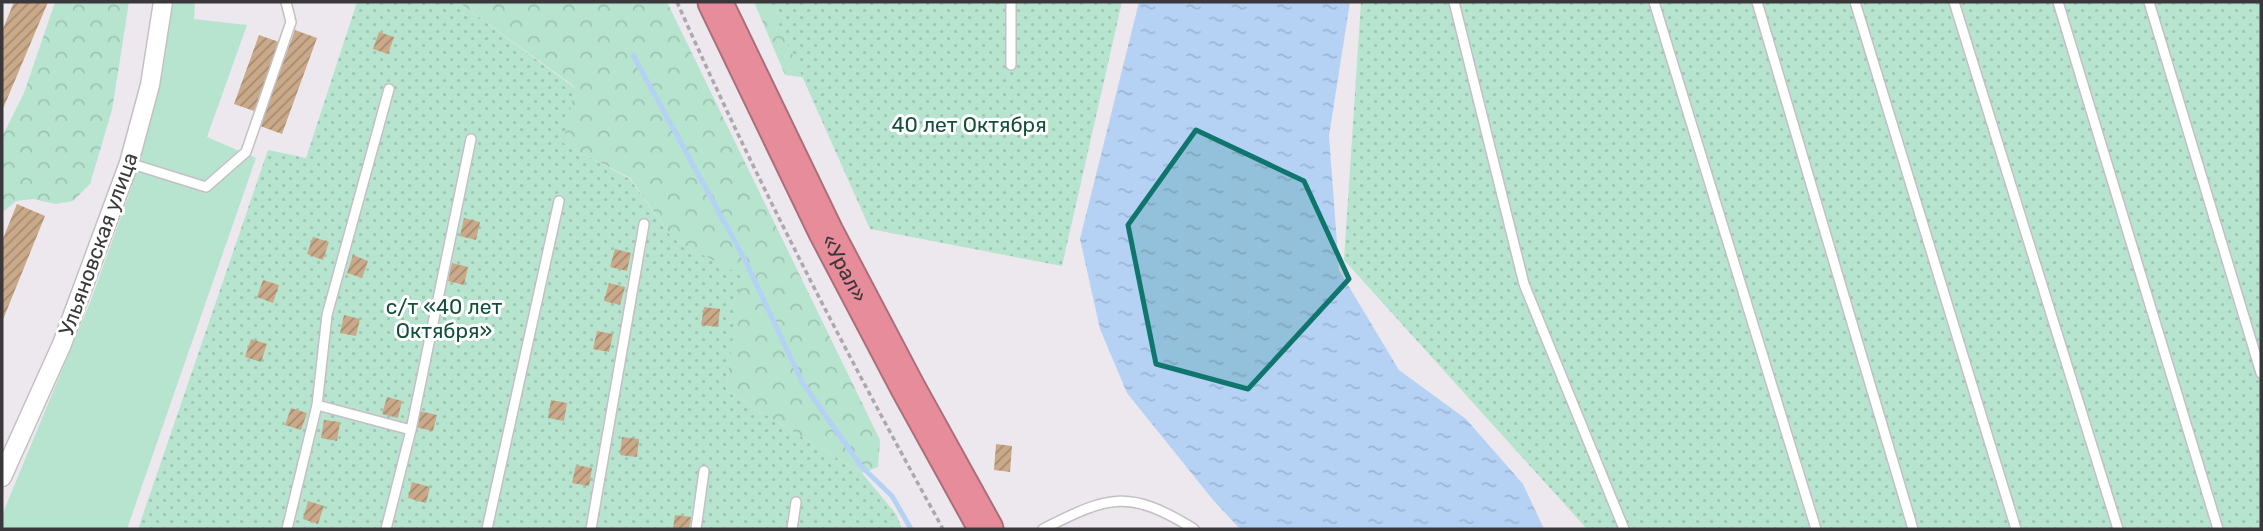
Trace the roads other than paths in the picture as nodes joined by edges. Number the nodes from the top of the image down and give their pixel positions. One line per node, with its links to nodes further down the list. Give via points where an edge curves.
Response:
1 (163, 2): 16 (street, Ульяновская улица, via 150,85)
2 (286, 2): 16 (lane, via 291,22 246,152 206,187)
3 (694, 2): 25 (highway, «Урал», via 809,242)
4 (715, 2): 25 (highway, «Урал», via 826,232)
5 (1011, 2): 13 (lane)
6 (1454, 2): 34 (lane, via 1524,284)
7 (1654, 2): 35 (lane)
8 (1757, 2): 36 (lane)
9 (1855, 2): 37 (lane)
10 (1954, 2): 38 (lane)
11 (2058, 2): 39 (lane)
12 (2149, 2): 19 (lane)
13 (1011, 65)
14 (390, 89): 20 (lane, via 327,315)
15 (471, 139): 21 (lane)
16 (130, 163): 23 (street, Ульяновская улица, via 62,344)
17 (559, 201): 28 (lane)
18 (644, 223): 29 (lane)
19 (2261, 373)
20 (317, 405): 21 (lane); 26 (lane)
21 (411, 430): 27 (lane)
22 (704, 471): 30 (lane)
23 (2, 477)
24 (796, 502): 31 (lane)
25 (980, 527)
26 (287, 529)
27 (386, 529)
28 (487, 529)
29 (590, 529)
30 (696, 529)
31 (792, 529)
32 (1043, 529): 33 (lane, via 1086,509 1131,500 1155,507)
33 (1194, 529)
34 (1624, 529)
35 (1816, 529)
36 (1913, 529)
37 (2016, 529)
38 (2118, 529)
39 (2218, 529)

